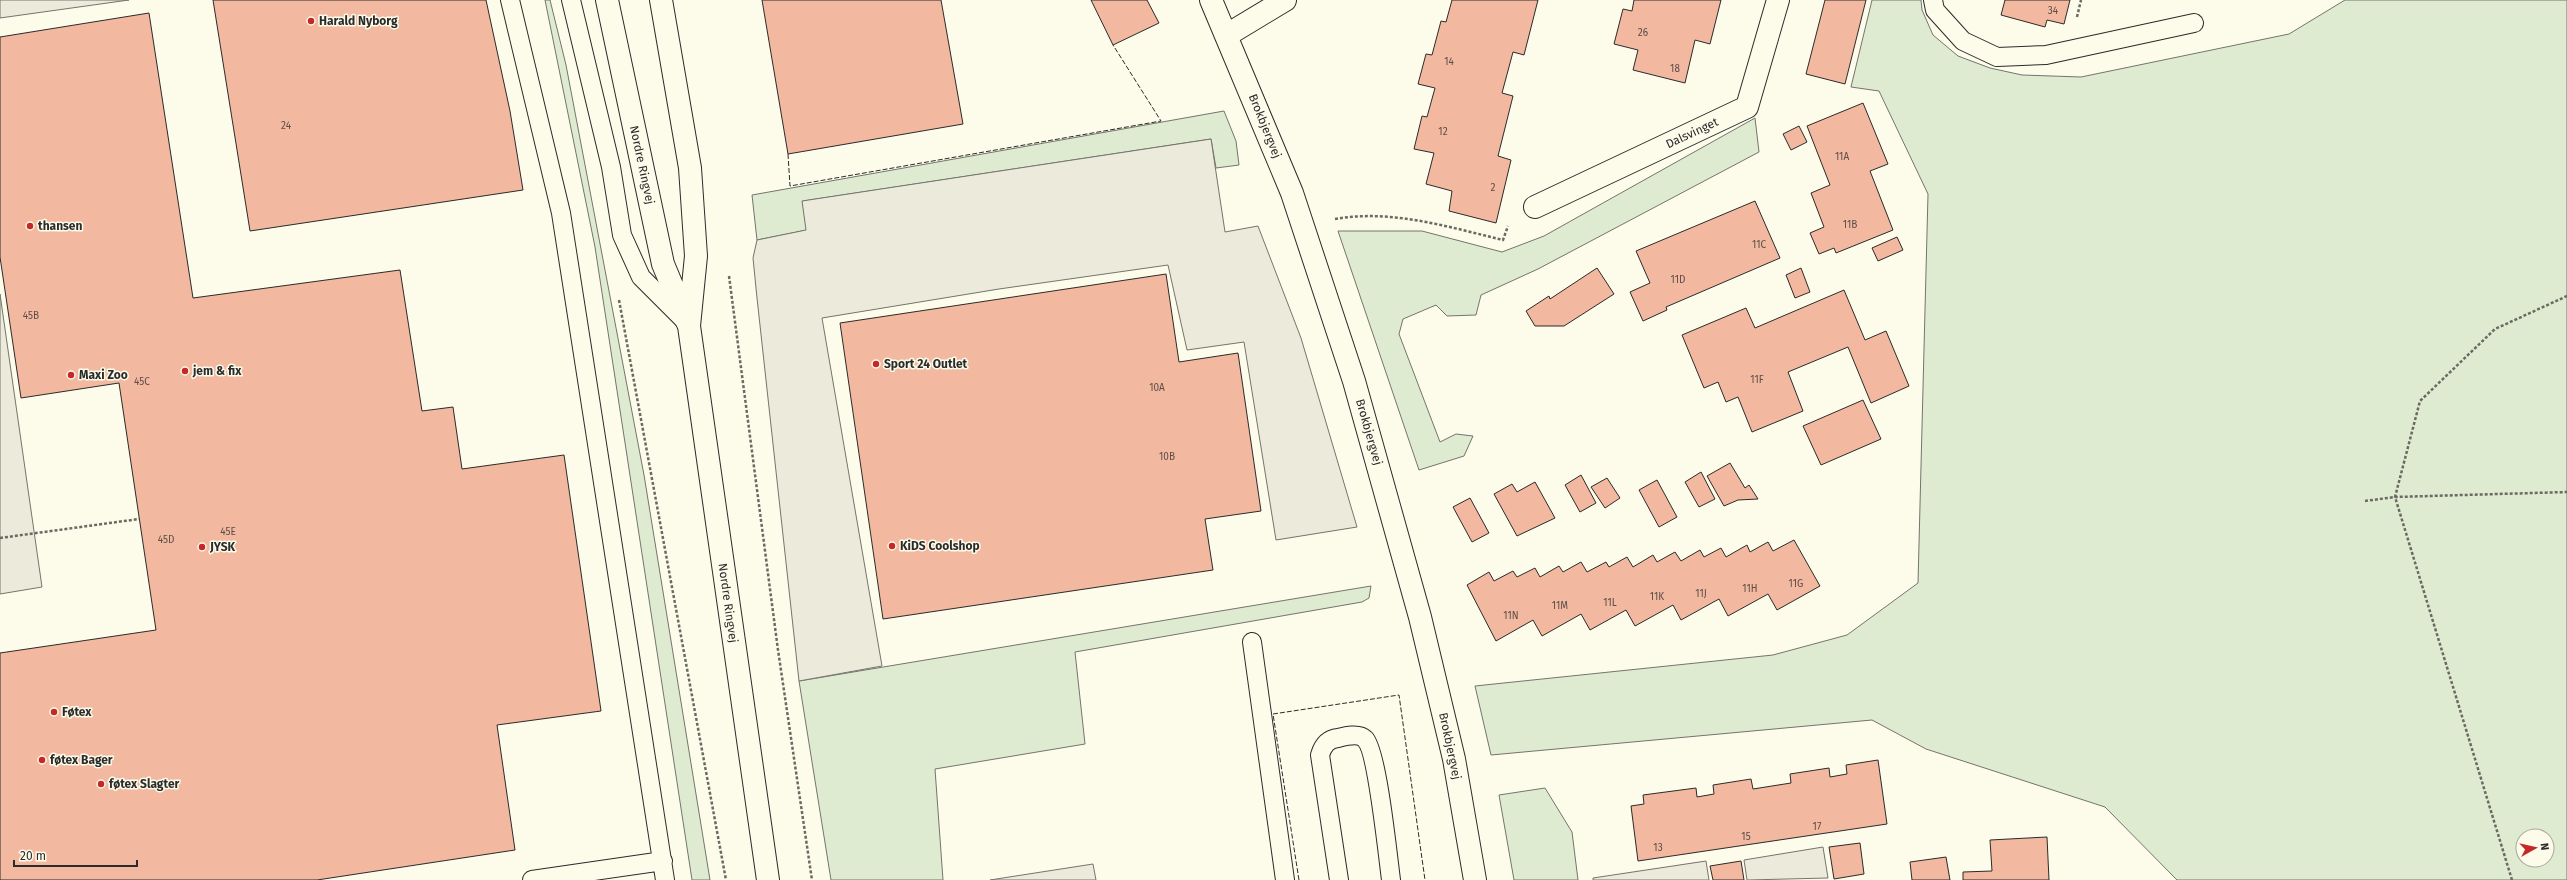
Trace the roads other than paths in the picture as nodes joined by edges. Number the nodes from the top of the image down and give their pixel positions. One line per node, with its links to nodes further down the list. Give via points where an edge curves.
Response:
1 (510, 0): 14 (lane, via 561,213)
2 (571, 0): 12 (lane, via 611,166 622,235 641,277)
3 (607, 0): 12 (street, Nordre Ringvej, via 662,264)
4 (661, 0): 12 (street, Nordre Ringvej, via 690,168 696,256)
5 (1211, 0): 10 (street, Brokbjergvej)
6 (1285, 0): 10 (street)
7 (1778, 0): 11 (street, Dalsvinget, via 1747,107)
8 (1933, 0): 9 (lane, via 1934,10 1963,41 1997,57 2046,55)
9 (2194, 23)
10 (1227, 35): 21 (street, Brokbjergvej, via 1292,193 1354,382 1420,616 1454,759)
11 (1535, 207)
12 (689, 326): 17 (street, Nordre Ringvej)
13 (1252, 642): 18 (lane)
14 (663, 861): 15 (lane); 16 (lane)
15 (532, 880)
16 (665, 880)
17 (768, 880)
18 (1285, 880)
19 (1339, 880): 20 (lane, via 1320,755 1322,746 1327,742 1354,736 1364,737 1368,743 1376,774)
20 (1391, 880)
21 (1475, 880)

